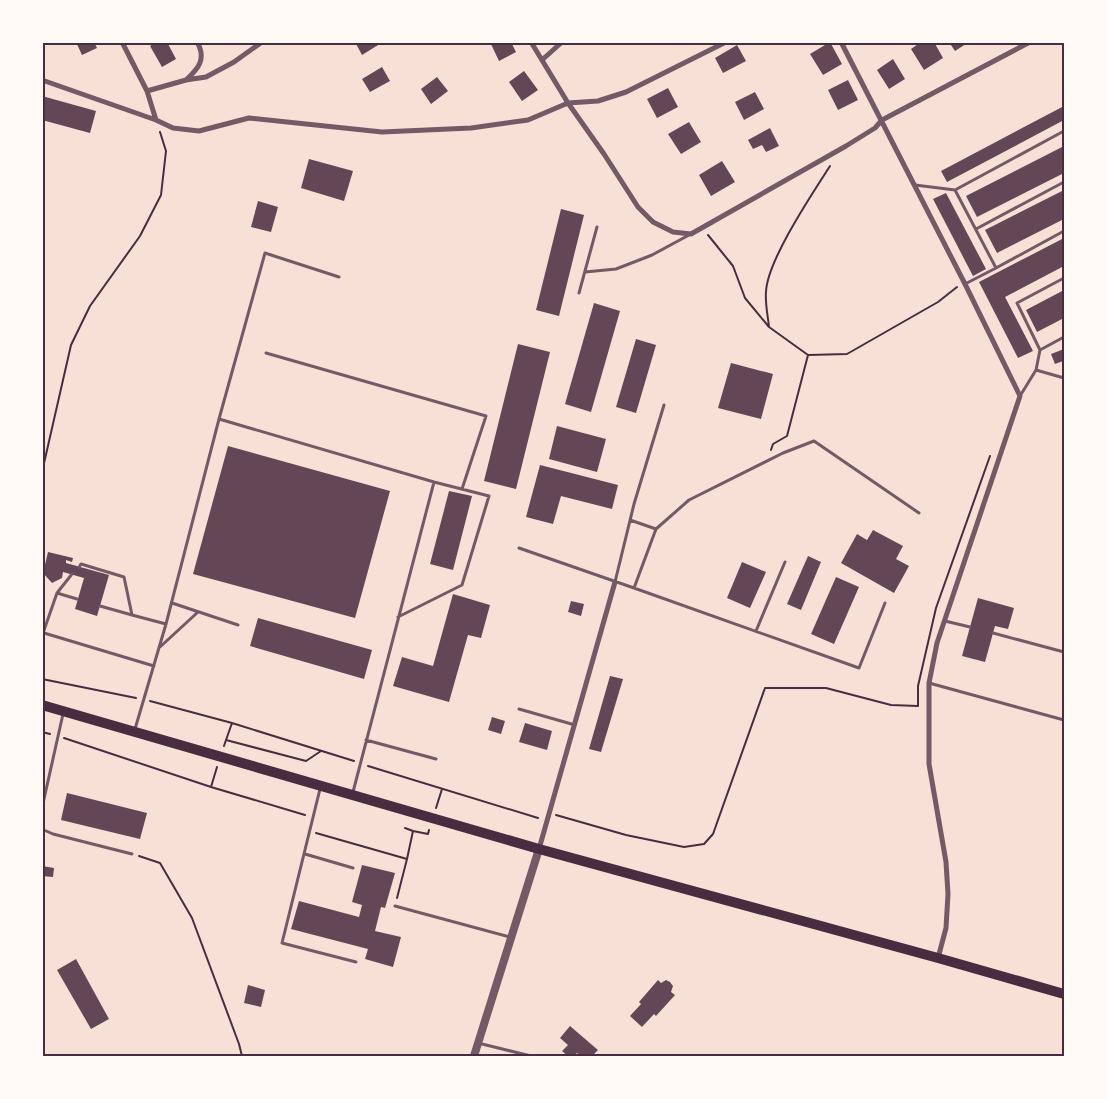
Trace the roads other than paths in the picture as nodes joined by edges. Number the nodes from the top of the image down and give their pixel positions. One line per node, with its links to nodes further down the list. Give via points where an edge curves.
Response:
1 (122, 42): 12 (street)
2 (197, 42): 11 (street, via 202,57 198,69)
3 (262, 42): 11 (street, via 206,77)
4 (531, 42): 9 (street)
5 (562, 42): 9 (street)
6 (726, 42): 13 (street, via 626,92 598,101)
7 (841, 42): 15 (street)
8 (1030, 42): 15 (street)
9 (542, 60): 13 (street)
10 (42, 80): 14 (street)
11 (186, 80): 12 (street)
12 (147, 91): 14 (street)
13 (568, 103): 14 (street, via 528,120 471,128 382,132 249,118 199,131 174,128); 23 (street, via 638,207 653,222 673,232)
14 (156, 120)
15 (882, 120): 18 (street); 23 (street, via 846,146)
16 (1064, 131): 19 (lane)
17 (1064, 182): 21 (lane)
18 (914, 185): 19 (lane); 28 (street)
19 (955, 190): 21 (lane)
20 (597, 227): 25 (lane)
21 (976, 229): 24 (lane)
22 (1064, 232): 24 (lane)
23 (691, 234): 25 (lane, via 652,255 616,269)
24 (996, 268): 28 (lane)
25 (585, 272): 29 (lane)
26 (339, 278): 37 (lane, via 265,253)
27 (1064, 278): 31 (lane, via 1017,303)
28 (965, 284): 35 (street)
29 (579, 293)
30 (1064, 337): 31 (lane)
31 (1040, 350): 33 (lane)
32 (266, 353): 39 (lane, via 486,416)
33 (1036, 370): 34 (lane); 35 (lane)
34 (1064, 378)
35 (1020, 396): 57 (street)
36 (664, 405): 41 (lane)
37 (219, 419): 38 (lane); 51 (lane)
38 (434, 482): 39 (lane); 56 (lane)
39 (462, 489): 56 (lane, via 489,496 462,586)
40 (919, 513): 42 (lane, via 814,441 689,500)
41 (630, 520): 42 (lane); 47 (lane)
42 (656, 529): 48 (lane)
43 (519, 548): 47 (lane)
44 (785, 562): 61 (lane)
45 (79, 567): 55 (lane, via 81,564 124,577)
46 (72, 574): 49 (lane)
47 (615, 582): 48 (lane); 72 (street)
48 (634, 588): 61 (lane)
49 (57, 593): 50 (lane); 63 (lane)
50 (78, 599)
51 (172, 604): 54 (lane); 58 (lane)
52 (885, 604): 61 (lane, via 859,668)
53 (100, 606): 55 (lane)
54 (198, 612): 59 (lane); 64 (lane)
55 (132, 615): 58 (lane)
56 (398, 616): 74 (lane)
57 (944, 621): 60 (lane); 67 (street)
58 (166, 624): 64 (lane)
59 (238, 625)
60 (970, 627)
61 (756, 631)
62 (993, 633): 65 (lane)
63 (43, 635): 66 (lane)
64 (160, 647): 66 (lane)
65 (1064, 652)
66 (154, 666): 73 (lane)
67 (929, 683): 71 (lane); 86 (street, via 929,764 946,862 948,894 946,928)
68 (42, 704): 70 (main road)
69 (518, 709): 72 (lane)
70 (64, 711): 73 (main road); 78 (lane)
71 (1064, 720)
72 (575, 725): 80 (street)
73 (134, 731): 76 (main road)
74 (366, 740): 75 (lane); 77 (lane)
75 (436, 759)
76 (321, 786): 77 (main road); 82 (lane)
77 (352, 795): 80 (main road)
78 (42, 808)
79 (42, 825): 81 (lane, via 44,830 53,834)
80 (539, 849): 85 (street); 86 (main road)
81 (132, 854)
82 (305, 854): 83 (lane); 87 (lane, via 282,943)
83 (353, 868)
84 (395, 906): 85 (lane)
85 (510, 938): 89 (street)
86 (938, 958): 88 (main road)
87 (356, 962)
88 (1064, 994)
89 (478, 1043): 90 (street); 91 (lane)
90 (474, 1056)
91 (531, 1056)

